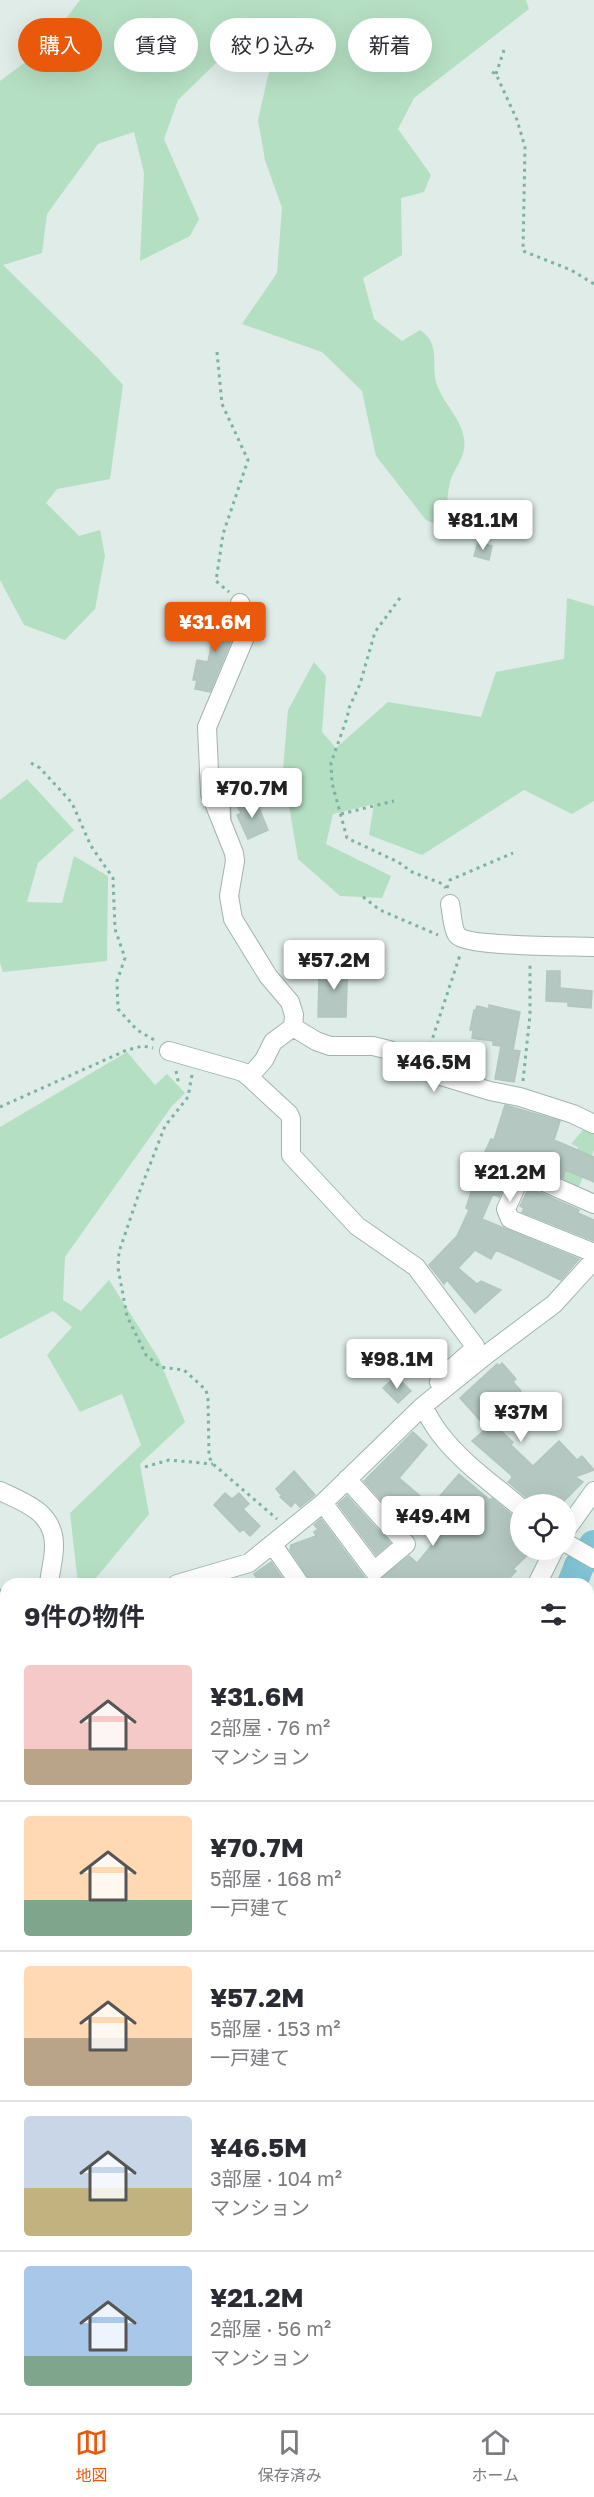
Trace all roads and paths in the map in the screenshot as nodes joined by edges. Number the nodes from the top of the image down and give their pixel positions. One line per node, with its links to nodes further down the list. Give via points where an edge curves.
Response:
1 (504, 50): 2 (path, via 494,73 517,120 525,147 523,251 571,270)
2 (594, 284)
3 (217, 352): 5 (path, via 222,404 248,460 223,534 216,581)
4 (400, 598): 9 (path, via 375,632 331,763 330,775)
5 (240, 603): 10 (street, via 247,617 245,637 207,727 210,793)
6 (31, 763): 19 (path, via 72,803 91,846 113,878 116,929 125,958 117,981 118,1008 137,1030 168,1046)
7 (227, 790): 10 (lane, via 226,820)
8 (394, 801): 9 (path)
9 (341, 814): 12 (path, via 347,838 398,862 412,873 443,884)
10 (222, 823): 18 (street, via 235,861 229,896 234,919 268,976 290,1002)
11 (513, 853): 12 (path, via 450,880)
12 (448, 896): 15 (street, via 458,936)
13 (363, 897): 14 (path, via 380,910)
14 (441, 936)
15 (470, 943): 16 (street); 21 (path)
16 (594, 947)
17 (530, 959): 23 (path, via 530,1015)
18 (293, 1027): 21 (street, via 330,1046 373,1046); 22 (street, via 273,1042)
19 (169, 1051): 20 (street); 24 (path, via 143,1046 127,1050)
20 (195, 1059): 22 (street); 31 (path, via 188,1096 165,1125 119,1252 118,1268 127,1316 146,1354 160,1367 184,1370 206,1390 209,1456)
21 (422, 1066): 23 (street, via 441,1076)
22 (249, 1077): 29 (street, via 289,1114 291,1155 357,1226 416,1267 475,1346 443,1376)
23 (520, 1097): 25 (street)
24 (0, 1107)
25 (594, 1124)
26 (594, 1204): 27 (street, via 528,1175 519,1180 506,1209 510,1219)
27 (594, 1253)
28 (594, 1260): 29 (street, via 554,1304)
29 (443, 1389): 30 (street)
30 (423, 1406): 33 (street); 36 (street, via 454,1450)
31 (213, 1464): 32 (path, via 169,1460); 39 (path)
32 (145, 1467)
33 (347, 1479): 37 (street); 37 (street, via 406,1544 374,1570)
34 (0, 1491): 45 (street, via 34,1507 48,1520 54,1548)
35 (594, 1491): 38 (street)
36 (510, 1499)
37 (323, 1503): 39 (street)
38 (576, 1520)
39 (290, 1531): 40 (street)
40 (273, 1545): 44 (street); 46 (street)
41 (576, 1549): 42 (street)
42 (594, 1559)
43 (552, 1560): 47 (street)
44 (235, 1576)
45 (51, 1578)
46 (296, 1578)
47 (541, 1578)

